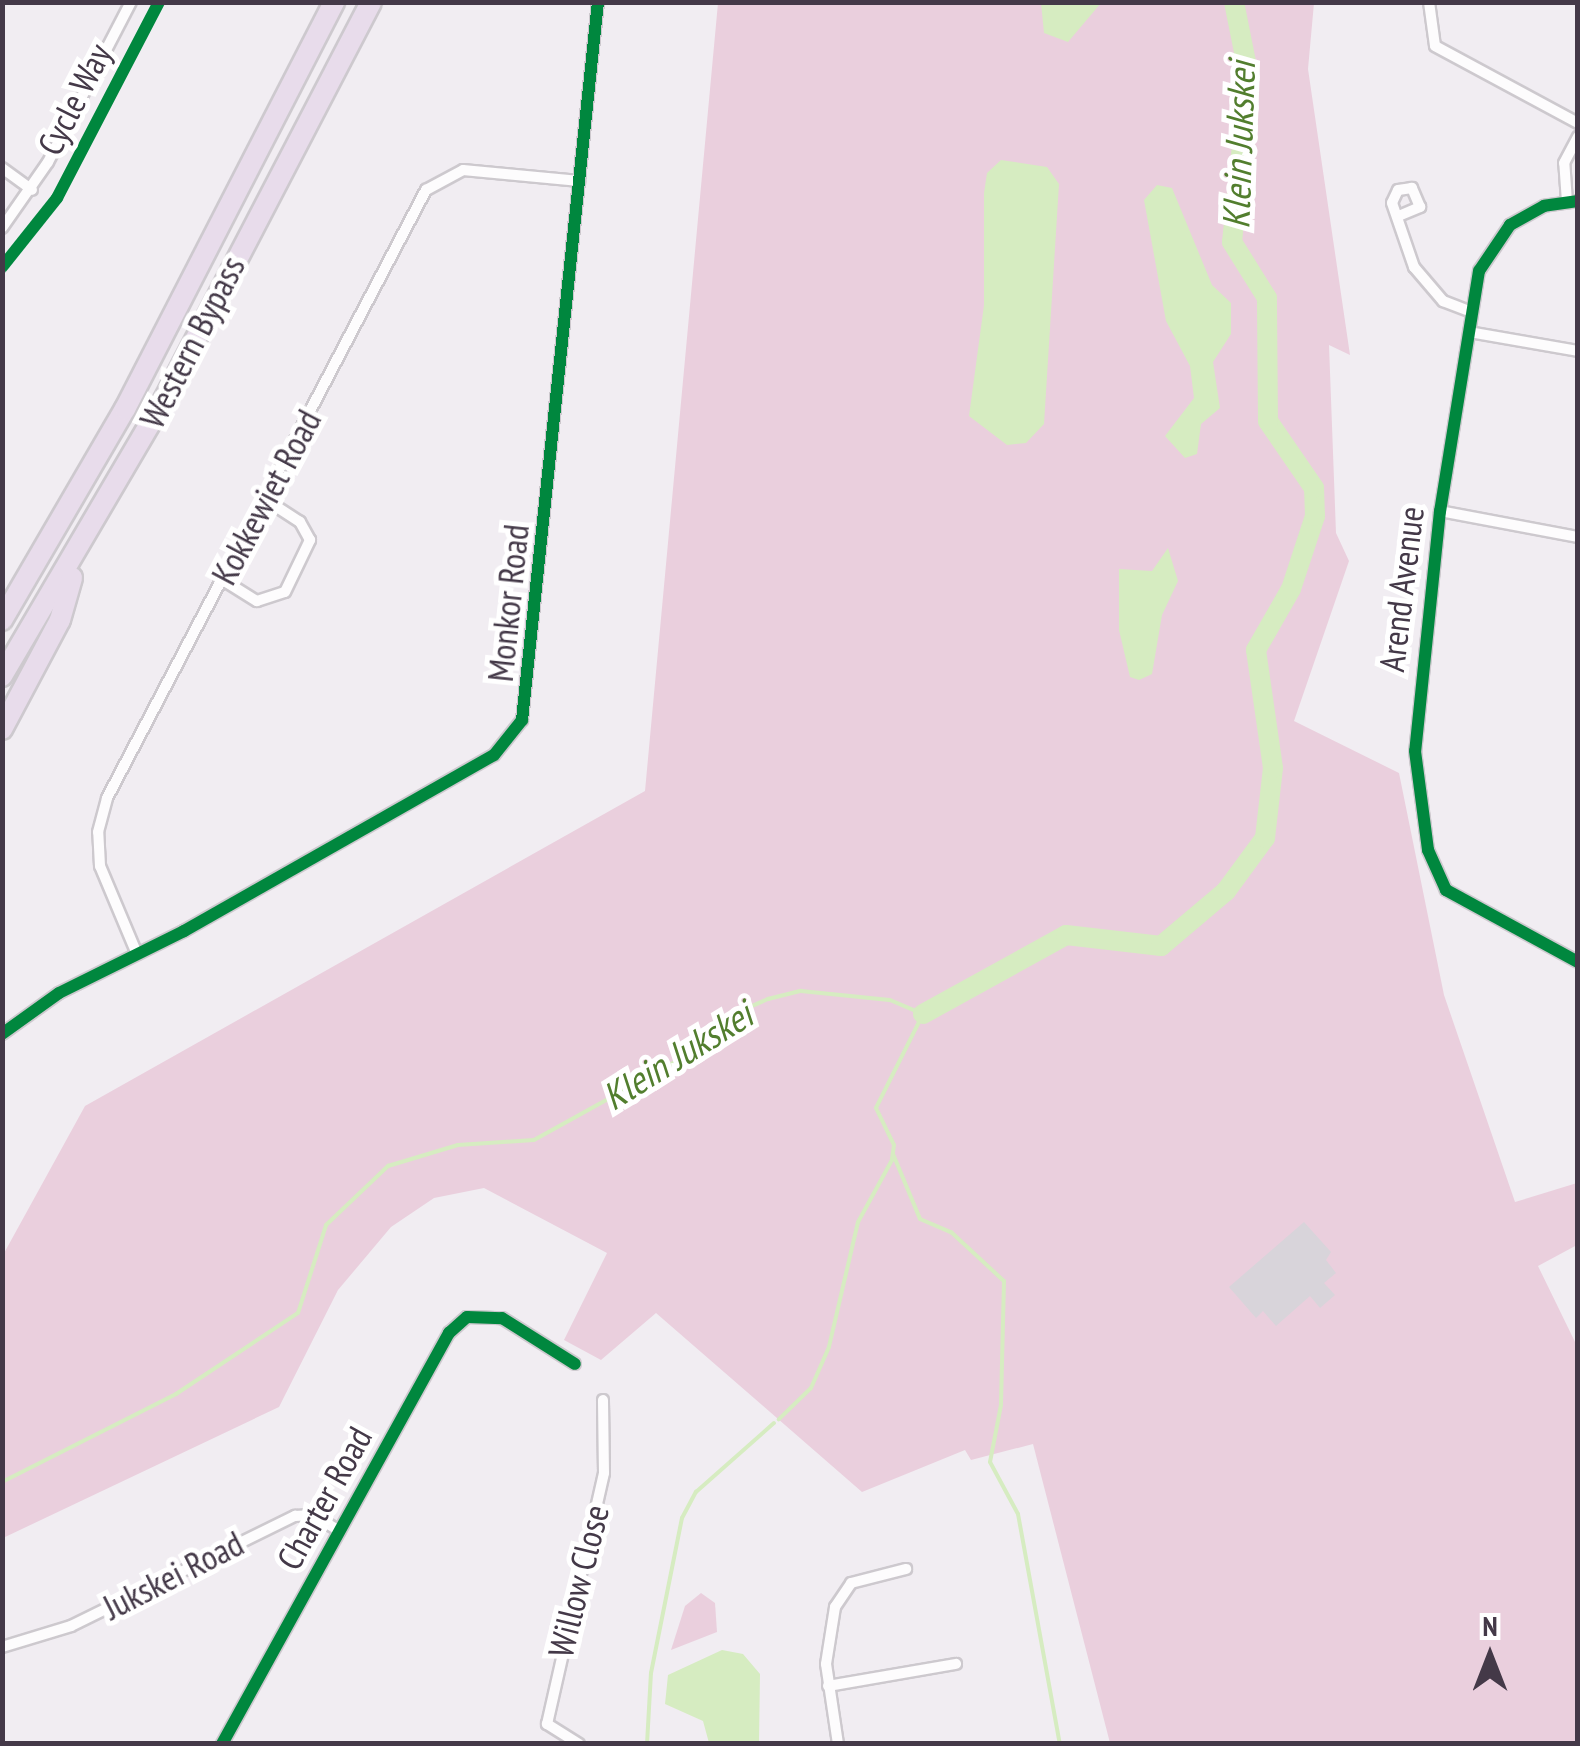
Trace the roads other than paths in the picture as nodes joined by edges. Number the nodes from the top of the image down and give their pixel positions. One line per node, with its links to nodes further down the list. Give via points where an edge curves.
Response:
1 (131, 2): 10 (street)
2 (334, 2): 22 (highway, Western Bypass, via 125,408)
3 (371, 2): 20 (highway, Western Bypass)
4 (598, 2): 9 (street, Monkor Road)
5 (1429, 2): 6 (street, via 1435,46)
6 (1578, 122)
7 (1578, 138): 11 (street, via 1564,163)
8 (2, 168): 10 (street)
9 (579, 180): 17 (street, Kokkewiet Road, via 463,170 426,190); 25 (street, Monkor Road, via 522,720 494,755)
10 (32, 190): 13 (street)
11 (1572, 201): 14 (street, Arend Avenue, via 1534,211 1495,240)
12 (1401, 215): 14 (street, via 1420,277 1443,301)
13 (2, 228)
14 (1472, 312): 15 (street, Arend Avenue)
15 (1470, 332): 16 (street); 18 (street, Arend Avenue)
16 (1578, 351)
17 (268, 501): 21 (street, Kokkewiet Road); 21 (street, via 300,522 310,540 285,592 257,601)
18 (1440, 511): 19 (street); 26 (street, Arend Avenue, via 1415,751 1432,862 1460,904)
19 (1578, 538)
20 (75, 561): 23 (highway, Western Bypass); 24 (highway, via 60,620)
21 (223, 580): 25 (street, Kokkewiet Road, via 100,822 103,876)
22 (2, 620)
23 (2, 676)
24 (2, 728)
25 (137, 954): 27 (street, Monkor Road, via 58,993)
26 (1578, 962)
27 (2, 1034)
28 (575, 1364): 30 (street, Charter Road, via 502,1318 467,1317 449,1332)
29 (602, 1400): 36 (street, Willow Close, via 604,1473 546,1724)
30 (340, 1531): 32 (street, Jukskei Road, via 313,1515 295,1516 71,1626); 35 (street, Charter Road)
31 (906, 1569): 34 (street, via 862,1578 843,1591 826,1643)
32 (2, 1647)
33 (956, 1664): 34 (street)
34 (828, 1686): 37 (street)
35 (222, 1744)
36 (579, 1744)
37 (838, 1744)

